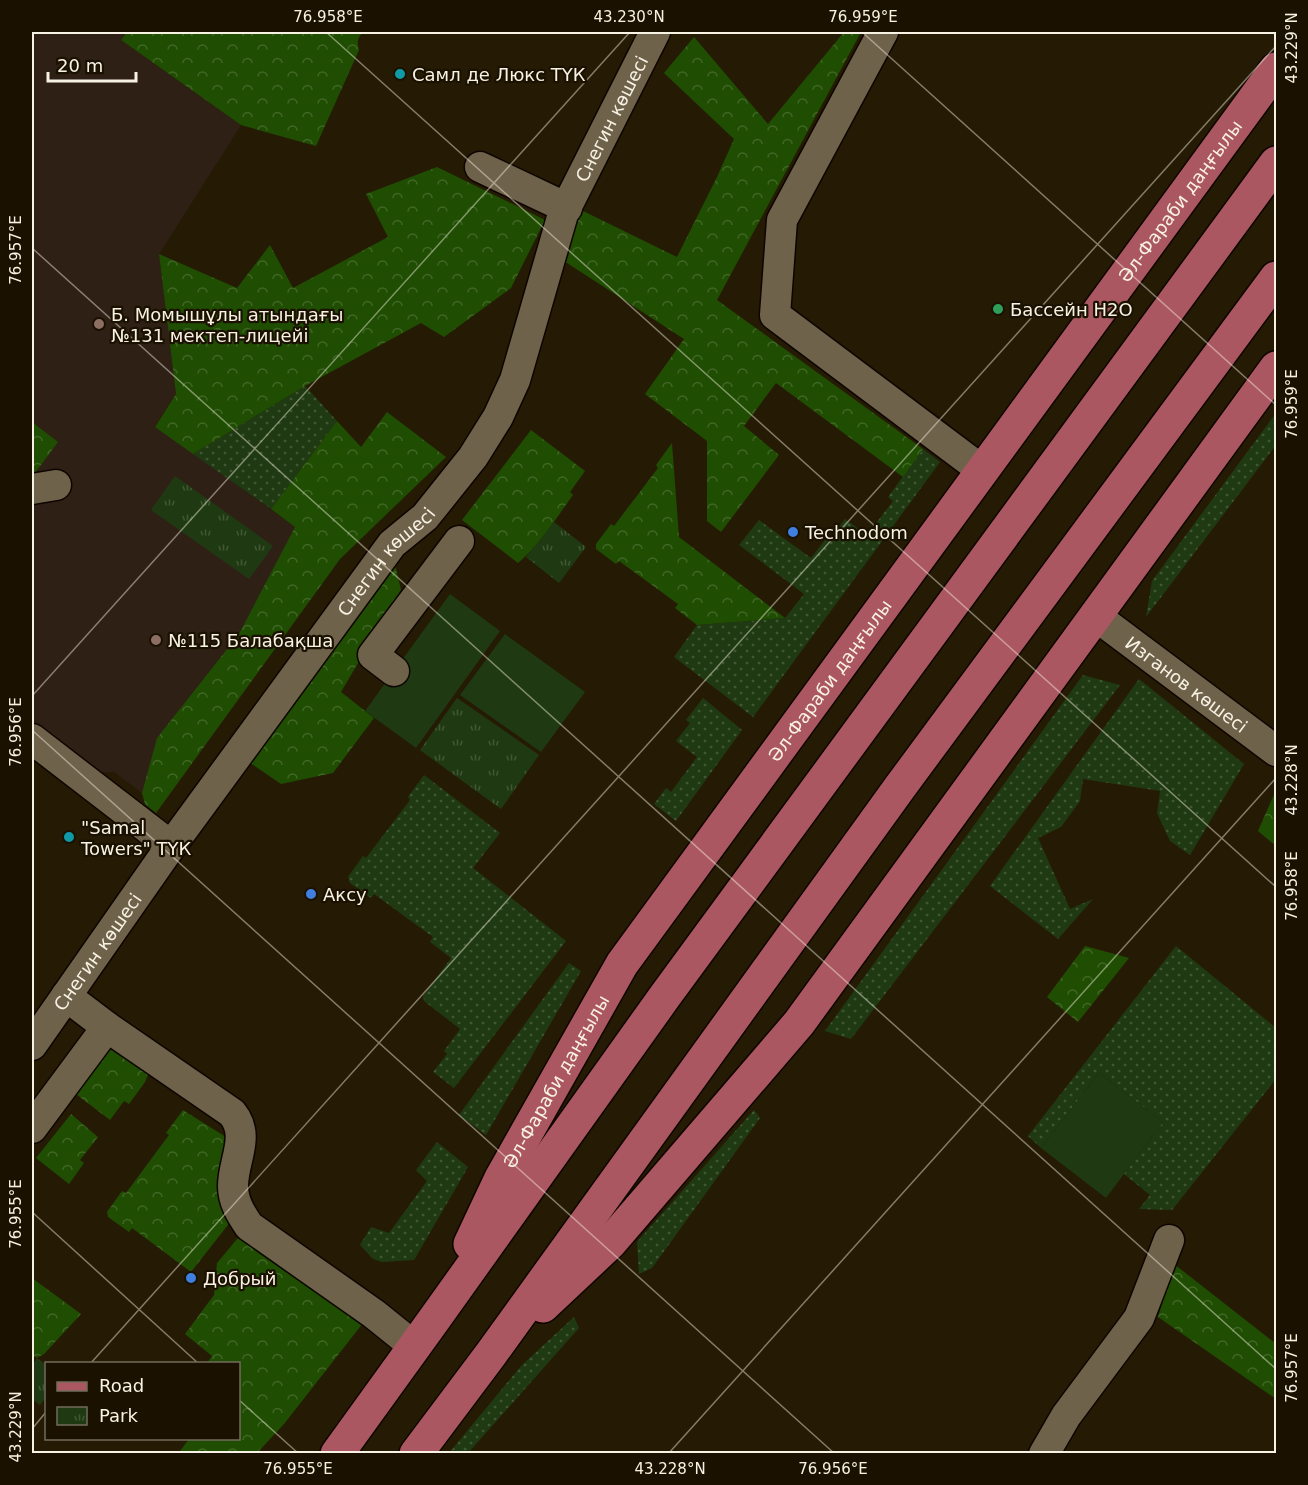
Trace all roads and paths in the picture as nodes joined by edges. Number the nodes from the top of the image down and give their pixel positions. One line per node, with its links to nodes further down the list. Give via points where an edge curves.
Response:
1 (655, 32): 6 (street, Снегин көшесі)
2 (883, 32): 9 (street, via 782,220 775,315)
3 (1276, 69): 9 (main road, Әл-Фараби даңғылы)
4 (1276, 163): 23 (main road, Әл-Фараби даңғылы, via 665,996)
5 (480, 167): 6 (street)
6 (567, 207): 10 (street, Снегин көшесі, via 515,380 498,417 473,457 425,518)
7 (1276, 278): 24 (main road)
8 (1276, 368): 13 (main road)
9 (983, 471): 23 (main road, Әл-Фараби даңғылы, via 622,964 501,1178)
10 (415, 525): 12 (street, via 420,543); 17 (street, Снегин көшесі, via 392,544)
11 (459, 541): 14 (street, via 373,655)
12 (403, 563)
13 (1097, 617): 16 (street, Изганов көшесі); 24 (main road, via 799,1023 610,1243)
14 (394, 671)
15 (32, 739): 17 (street, via 118,790)
16 (1276, 751)
17 (171, 846): 18 (street, Снегин көшесі)
18 (66, 996): 19 (street); 20 (street, Снегин көшесі)
19 (108, 1027): 21 (street); 23 (street, via 232,1113 239,1122 242,1131 233,1187 237,1208 249,1226 374,1314)
20 (32, 1045)
21 (32, 1128)
22 (1169, 1240): 27 (street, via 1139,1318 1066,1416)
23 (424, 1334): 25 (main road, Әл-Фараби даңғылы)
24 (490, 1354): 26 (main road)
25 (336, 1454)
26 (416, 1454)
27 (1044, 1454)

